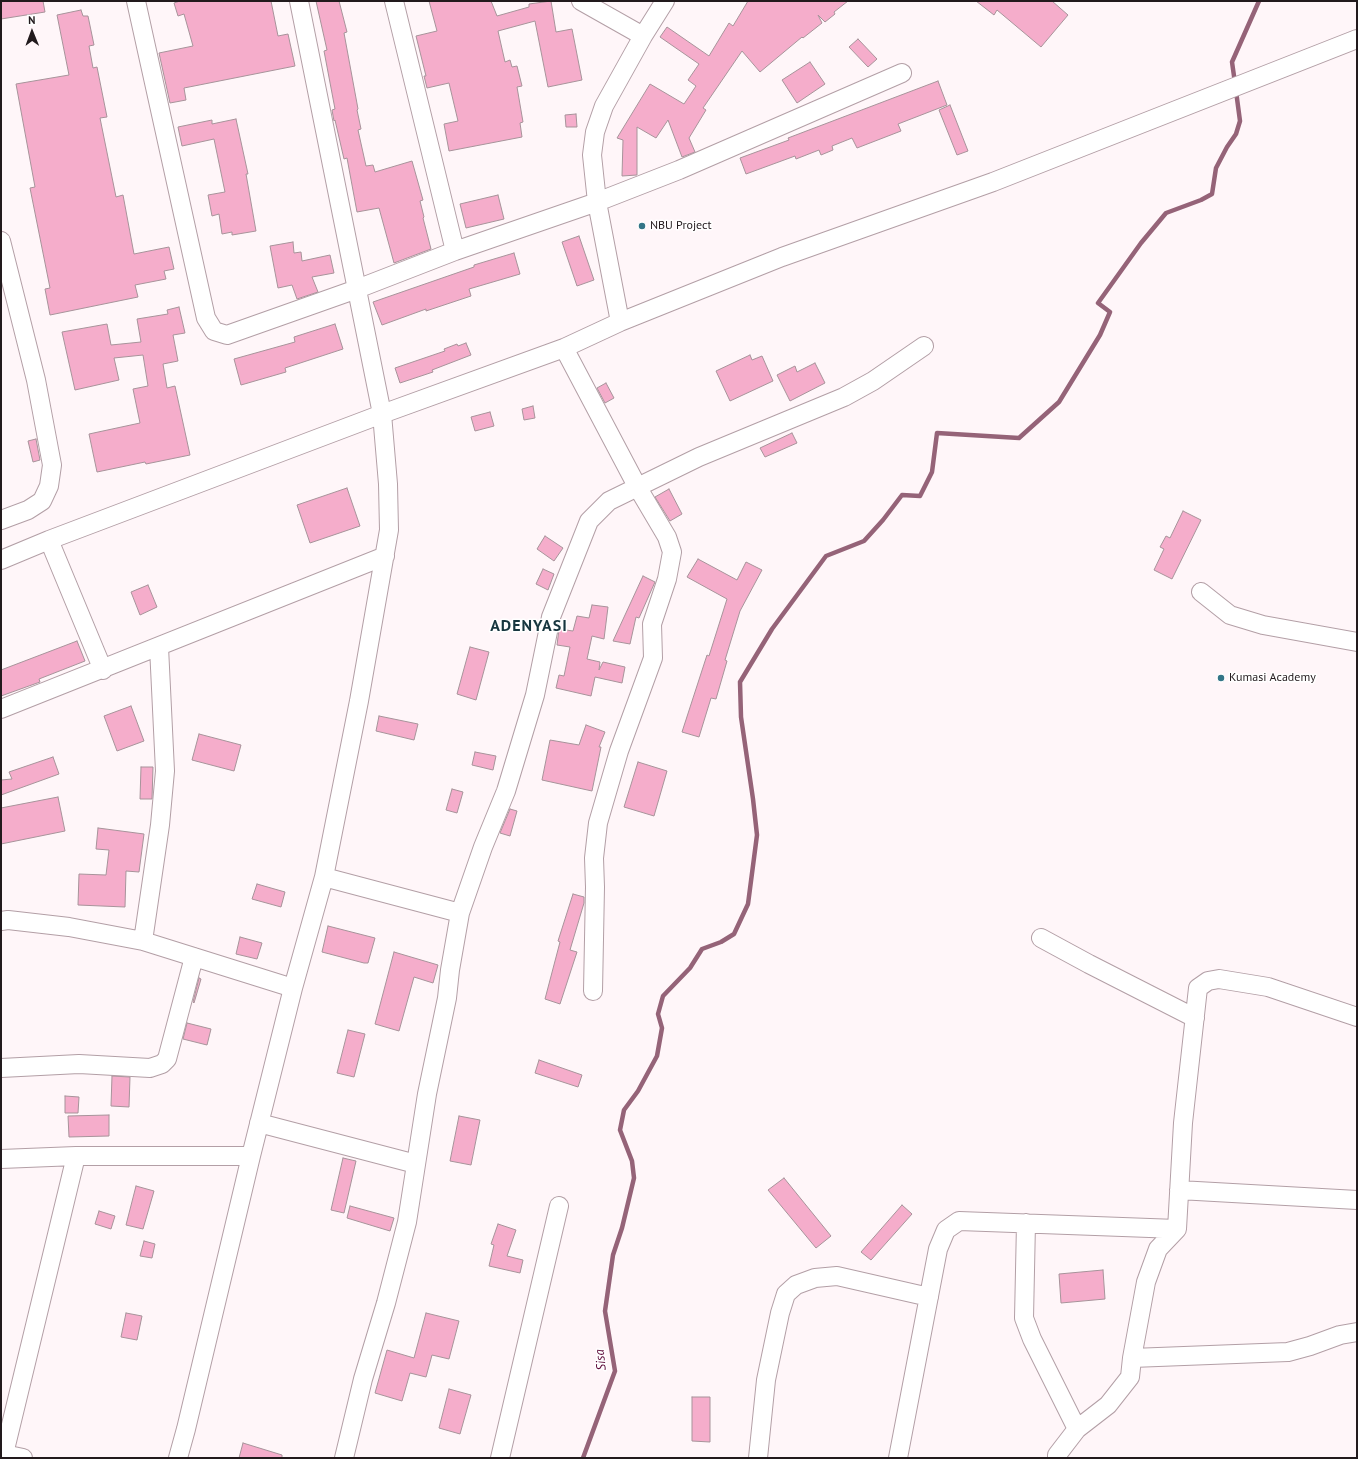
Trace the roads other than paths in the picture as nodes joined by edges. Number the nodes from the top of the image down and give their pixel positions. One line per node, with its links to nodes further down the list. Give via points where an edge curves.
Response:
1 (136, 1): 12 (street, via 206,318 214,331 227,336)
2 (298, 1): 12 (street)
3 (394, 1): 11 (street)
4 (581, 1): 6 (street)
5 (665, 1): 6 (street)
6 (643, 36): 9 (street, via 604,106 595,132 592,155)
7 (1357, 39): 13 (street, via 993,182 782,257)
8 (902, 73): 9 (street, via 679,170)
9 (597, 202): 11 (street); 13 (street)
10 (1, 241): 18 (street, via 36,380 52,464 49,486 42,501 28,510)
11 (455, 251): 12 (street)
12 (357, 289): 16 (street)
13 (620, 322): 15 (street)
14 (924, 346): 17 (street, via 873,381 844,397 699,457)
15 (564, 348): 16 (street); 17 (street)
16 (382, 414): 19 (street); 20 (street, via 390,530)
17 (638, 488): 28 (street, via 609,501 589,521 551,617 535,695 508,783); 34 (street, via 667,537 672,552 667,579 652,624 653,658 619,751 598,823 594,858)
18 (1, 520)
19 (49, 540): 21 (street); 25 (street)
20 (385, 556): 24 (street); 27 (street)
21 (1, 560)
22 (1201, 592): 23 (street, via 1230,614 1257,623)
23 (1357, 642)
24 (159, 647): 25 (street); 31 (street, via 165,771)
25 (103, 670): 26 (street)
26 (1, 709)
27 (324, 877): 28 (street); 33 (street)
28 (460, 913): 42 (street)
29 (1, 921): 31 (street, via 69,927)
30 (1041, 938): 36 (street)
31 (143, 941): 32 (street)
32 (194, 957): 33 (street); 37 (street, via 167,1059 162,1064 150,1068 79,1064)
33 (293, 988): 38 (street)
34 (594, 991)
35 (1357, 1017): 36 (street, via 1268,987 1219,979 1208,981 1198,988)
36 (1195, 1018): 43 (street)
37 (1, 1068)
38 (259, 1123): 40 (street); 42 (street)
39 (76, 1156): 40 (street); 41 (street); 52 (street)
40 (251, 1156): 54 (street)
41 (1, 1159)
42 (416, 1164): 55 (street, via 407,1222 363,1379)
43 (1179, 1190): 44 (street); 47 (street)
44 (1357, 1200)
45 (558, 1206): 56 (street)
46 (1026, 1223): 47 (street); 48 (street, via 959,1221 946,1230 938,1249); 51 (street, via 1024,1318)
47 (1177, 1228): 50 (street, via 1158,1249 1146,1282)
48 (929, 1297): 57 (street, via 837,1276 815,1278 796,1285 786,1294 766,1380); 58 (street)
49 (1357, 1332): 50 (street, via 1288,1352)
50 (1132, 1358): 51 (street, via 1130,1377 1108,1405)
51 (1077, 1429): 59 (street)
52 (4, 1456): 53 (street)
53 (24, 1458)
54 (178, 1458)
55 (344, 1458)
56 (500, 1458)
57 (758, 1458)
58 (898, 1458)
59 (1057, 1458)

